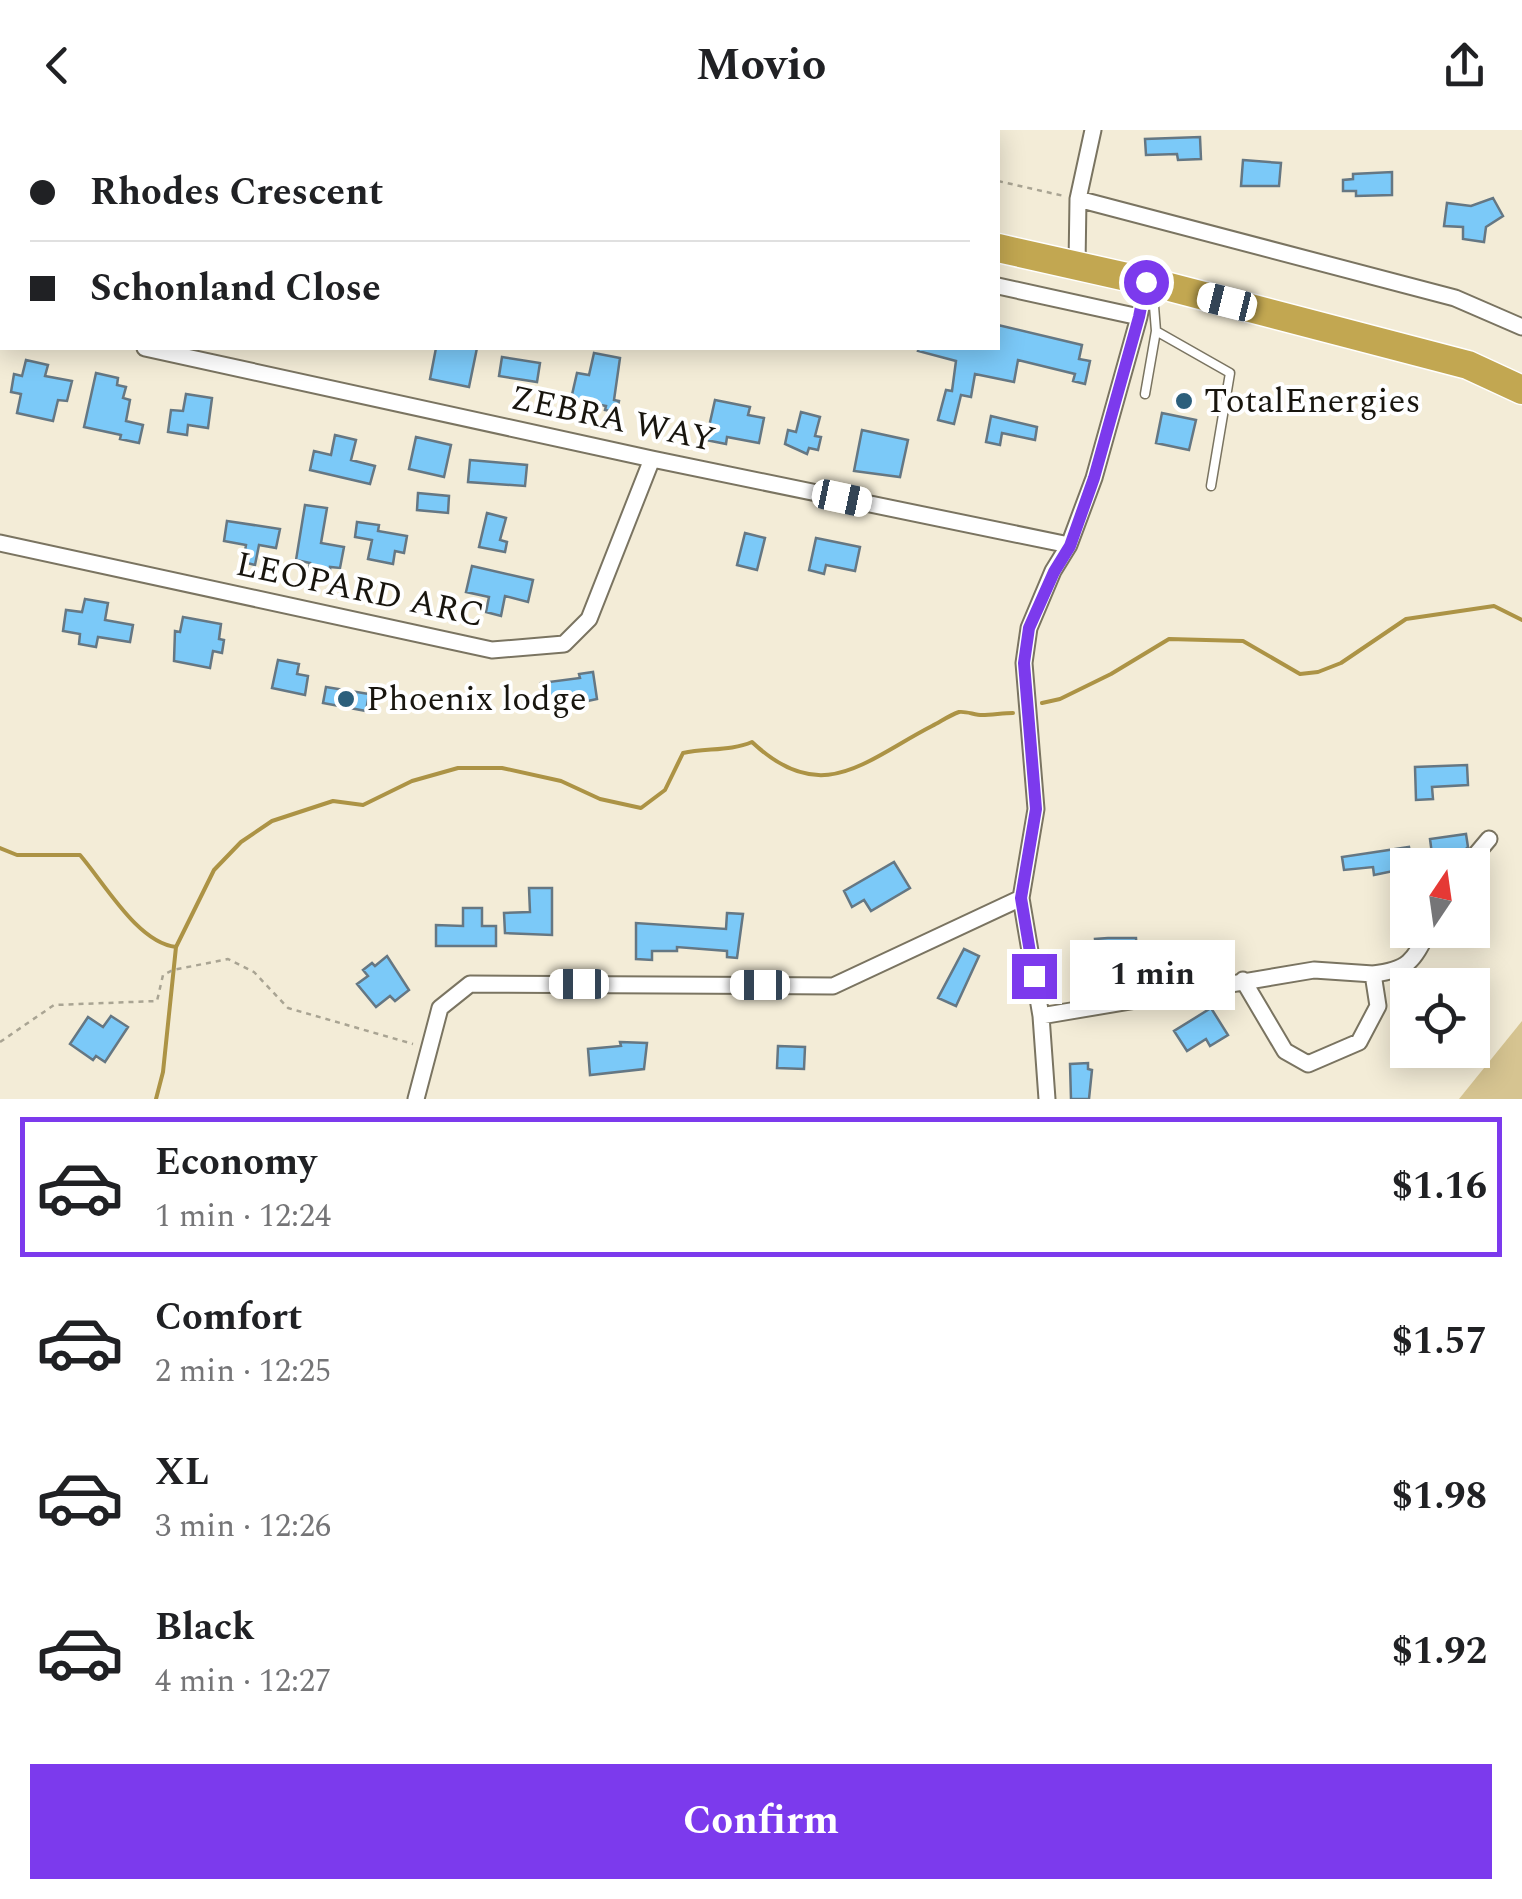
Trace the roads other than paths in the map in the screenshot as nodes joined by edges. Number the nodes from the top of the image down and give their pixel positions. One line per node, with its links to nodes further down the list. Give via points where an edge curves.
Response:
1 (1093, 130): 2 (street)
2 (1078, 198): 4 (street); 8 (street, via 1455,298)
3 (1000, 248): 4 (highway)
4 (1077, 265): 5 (highway)
5 (1152, 283): 7 (street); 9 (lane); 11 (highway, via 1468,365)
6 (1000, 286): 7 (street)
7 (1139, 317): 16 (street)
8 (1522, 327)
9 (1156, 331): 12 (lane); 14 (lane, via 1230,374)
10 (154, 350): 13 (street, ZEBRA WAY)
11 (1522, 390)
12 (1146, 394)
13 (652, 459): 15 (street, LEOPARD ARC, via 589,619 564,644 492,650); 16 (street, ZEBRA WAY)
14 (1211, 486)
15 (0, 543)
16 (1070, 546): 19 (street, via 1029,628 1024,663 1036,809)
17 (1489, 839): 18 (street)
18 (1481, 848)
19 (1021, 898): 23 (street); 24 (street, via 833,986 470,984 440,1008)
20 (1419, 948): 21 (street, via 1395,971)
21 (1373, 974): 22 (street, via 1314,970); 22 (street, via 1378,1006 1359,1042 1308,1064 1285,1051)
22 (1243, 980): 23 (street)
23 (1040, 1016): 25 (street)
24 (416, 1099)
25 (1047, 1099)

